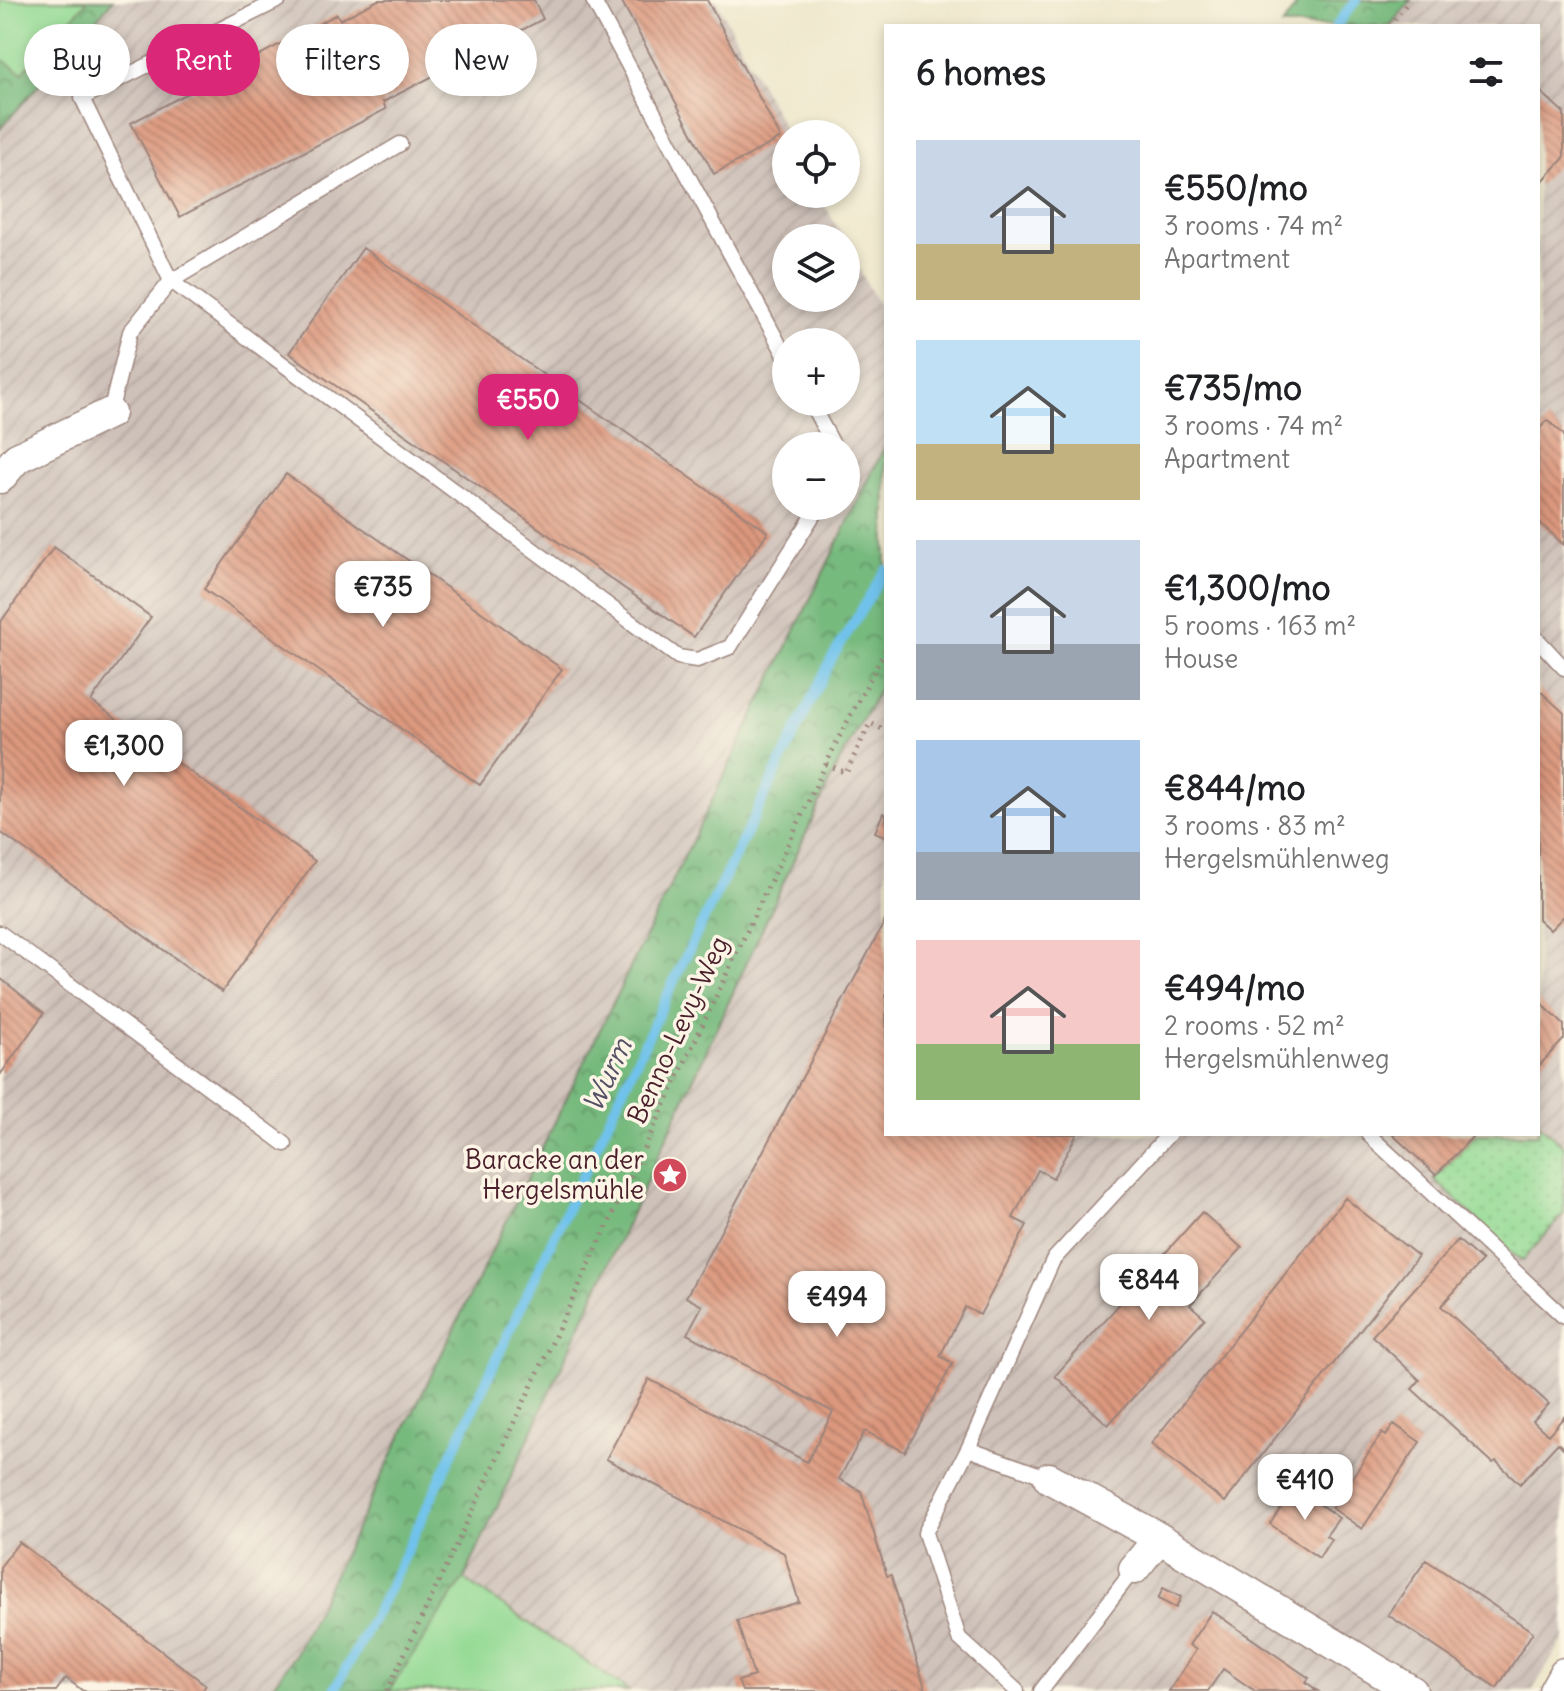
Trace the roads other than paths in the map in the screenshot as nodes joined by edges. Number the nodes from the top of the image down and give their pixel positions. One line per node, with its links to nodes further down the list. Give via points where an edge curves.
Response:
1 (279, 0): 4 (lane, via 82,98)
2 (593, 0): 5 (lane)
3 (400, 144): 4 (lane)
4 (171, 281): 6 (lane, via 130,332); 8 (lane, via 678,657 697,660 730,647)
5 (772, 331)
6 (110, 413): 7 (street, via 17,458)
7 (0, 478)
8 (810, 520)
9 (1540, 642): 10 (lane)
10 (1564, 668)
11 (0, 933): 14 (lane)
12 (1167, 1136): 16 (lane, via 1053,1260)
13 (1370, 1136): 15 (lane)
14 (285, 1144)
15 (1564, 1317)
16 (968, 1449): 17 (lane); 21 (lane, via 925,1533 959,1638)
17 (1049, 1478): 18 (street)
18 (1159, 1538): 19 (street); 23 (street)
19 (1134, 1569): 22 (lane)
20 (1564, 1673): 24 (street)
21 (1017, 1691)
22 (1041, 1691)
23 (1412, 1691)
24 (1554, 1691)

